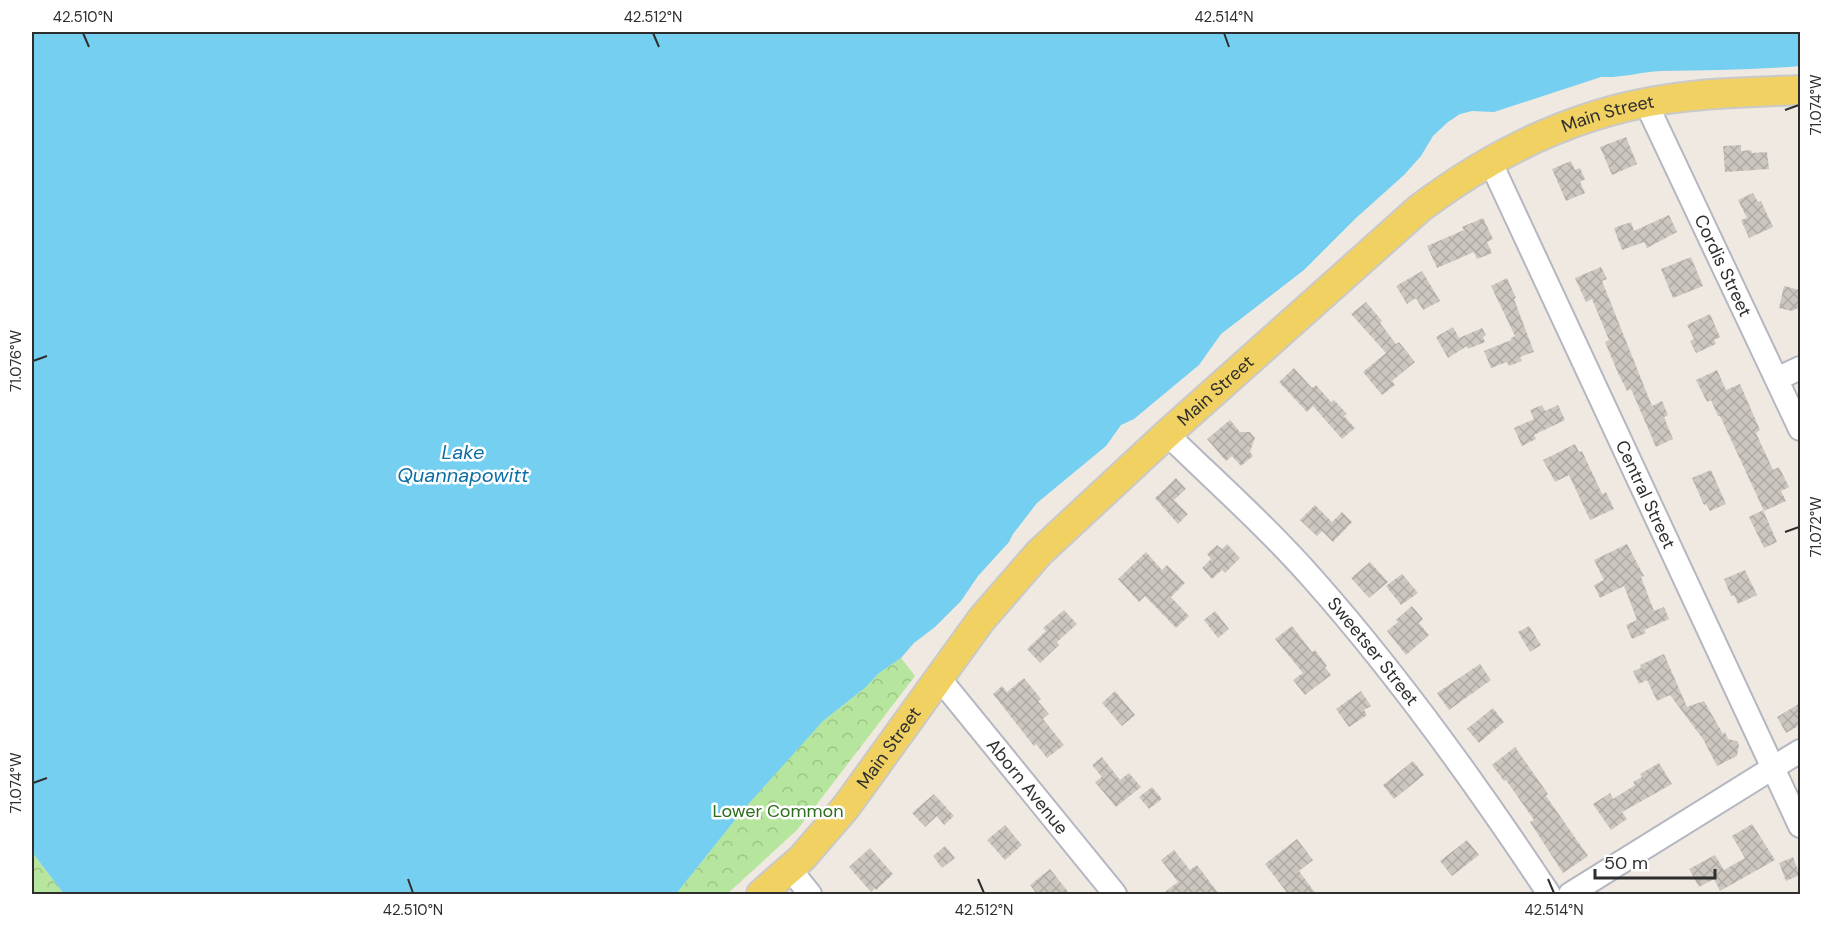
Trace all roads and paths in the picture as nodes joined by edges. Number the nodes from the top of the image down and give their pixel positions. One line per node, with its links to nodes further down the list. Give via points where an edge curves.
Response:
1 (1800, 90): 2 (main road, Main Street, via 1709,94)
2 (1646, 103): 3 (main road, Main Street, via 1573,123); 5 (street, Cordis Street)
3 (1490, 161): 7 (main road, Main Street, via 1420,208); 10 (street, Central Street)
4 (1800, 368): 5 (street)
5 (1777, 379): 6 (street, Cordis Street)
6 (1800, 429)
7 (1167, 434): 8 (main road, Main Street, via 1031,561); 16 (street, Sweetser Street, via 1327,594 1452,753)
8 (939, 678): 12 (main road, Main Street, via 846,807); 15 (street, Aborn Avenue)
9 (1800, 751): 10 (street)
10 (1774, 767): 11 (street, Central Street); 17 (street)
11 (1800, 826)
12 (790, 869): 13 (main road, Main Street); 14 (street)
13 (761, 894)
14 (810, 894)
15 (1115, 894)
16 (1549, 894)
17 (1570, 894)

